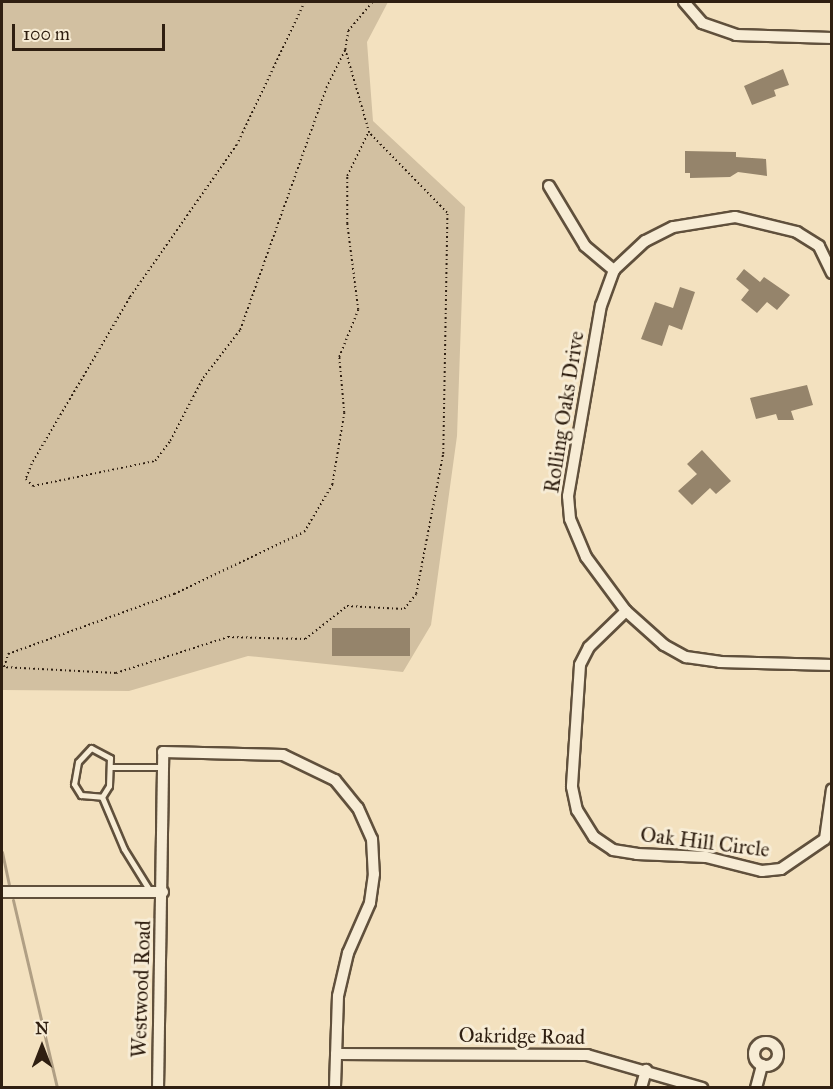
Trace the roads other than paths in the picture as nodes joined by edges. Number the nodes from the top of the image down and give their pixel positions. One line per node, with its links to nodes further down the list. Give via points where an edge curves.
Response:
1 (684, 2): 2 (street, via 702,23 736,35)
2 (831, 38)
3 (549, 186): 4 (street, via 585,246)
4 (614, 270): 5 (street, Rolling Oaks Drive, via 645,241 673,226 735,217 797,232 819,246); 6 (street, Rolling Oaks Drive, via 601,305 568,496 580,547)
5 (831, 273)
6 (626, 611): 7 (street, Rolling Oaks Drive, via 664,645 687,657); 10 (street, Oak Hill Circle, via 589,647 580,664 572,787 577,810 594,837 613,850 706,857 762,871 781,869 825,839)
7 (831, 665)
8 (111, 767): 9 (lane); 11 (lane); 11 (lane, via 106,752 91,748 74,774 81,795)
9 (163, 767): 14 (street, Westwood Road); 15 (street, Westwood Road, via 163,752 283,755 335,780 358,808 372,839 374,874 369,903 348,953 338,996)
10 (831, 789)
11 (102, 797): 13 (lane, via 124,849)
12 (2, 892): 13 (street, Westwood Road)
13 (151, 892): 14 (street, Westwood Road)
14 (163, 892): 18 (street, Westwood Road)
15 (336, 1054): 17 (street, Oakridge Road, via 549,1052 587,1055); 19 (street)
16 (762, 1065): 22 (street)
17 (646, 1070): 20 (street); 21 (street, Oakridge Road)
18 (158, 1088)
19 (335, 1088)
20 (641, 1088)
21 (702, 1088)
22 (756, 1088)

